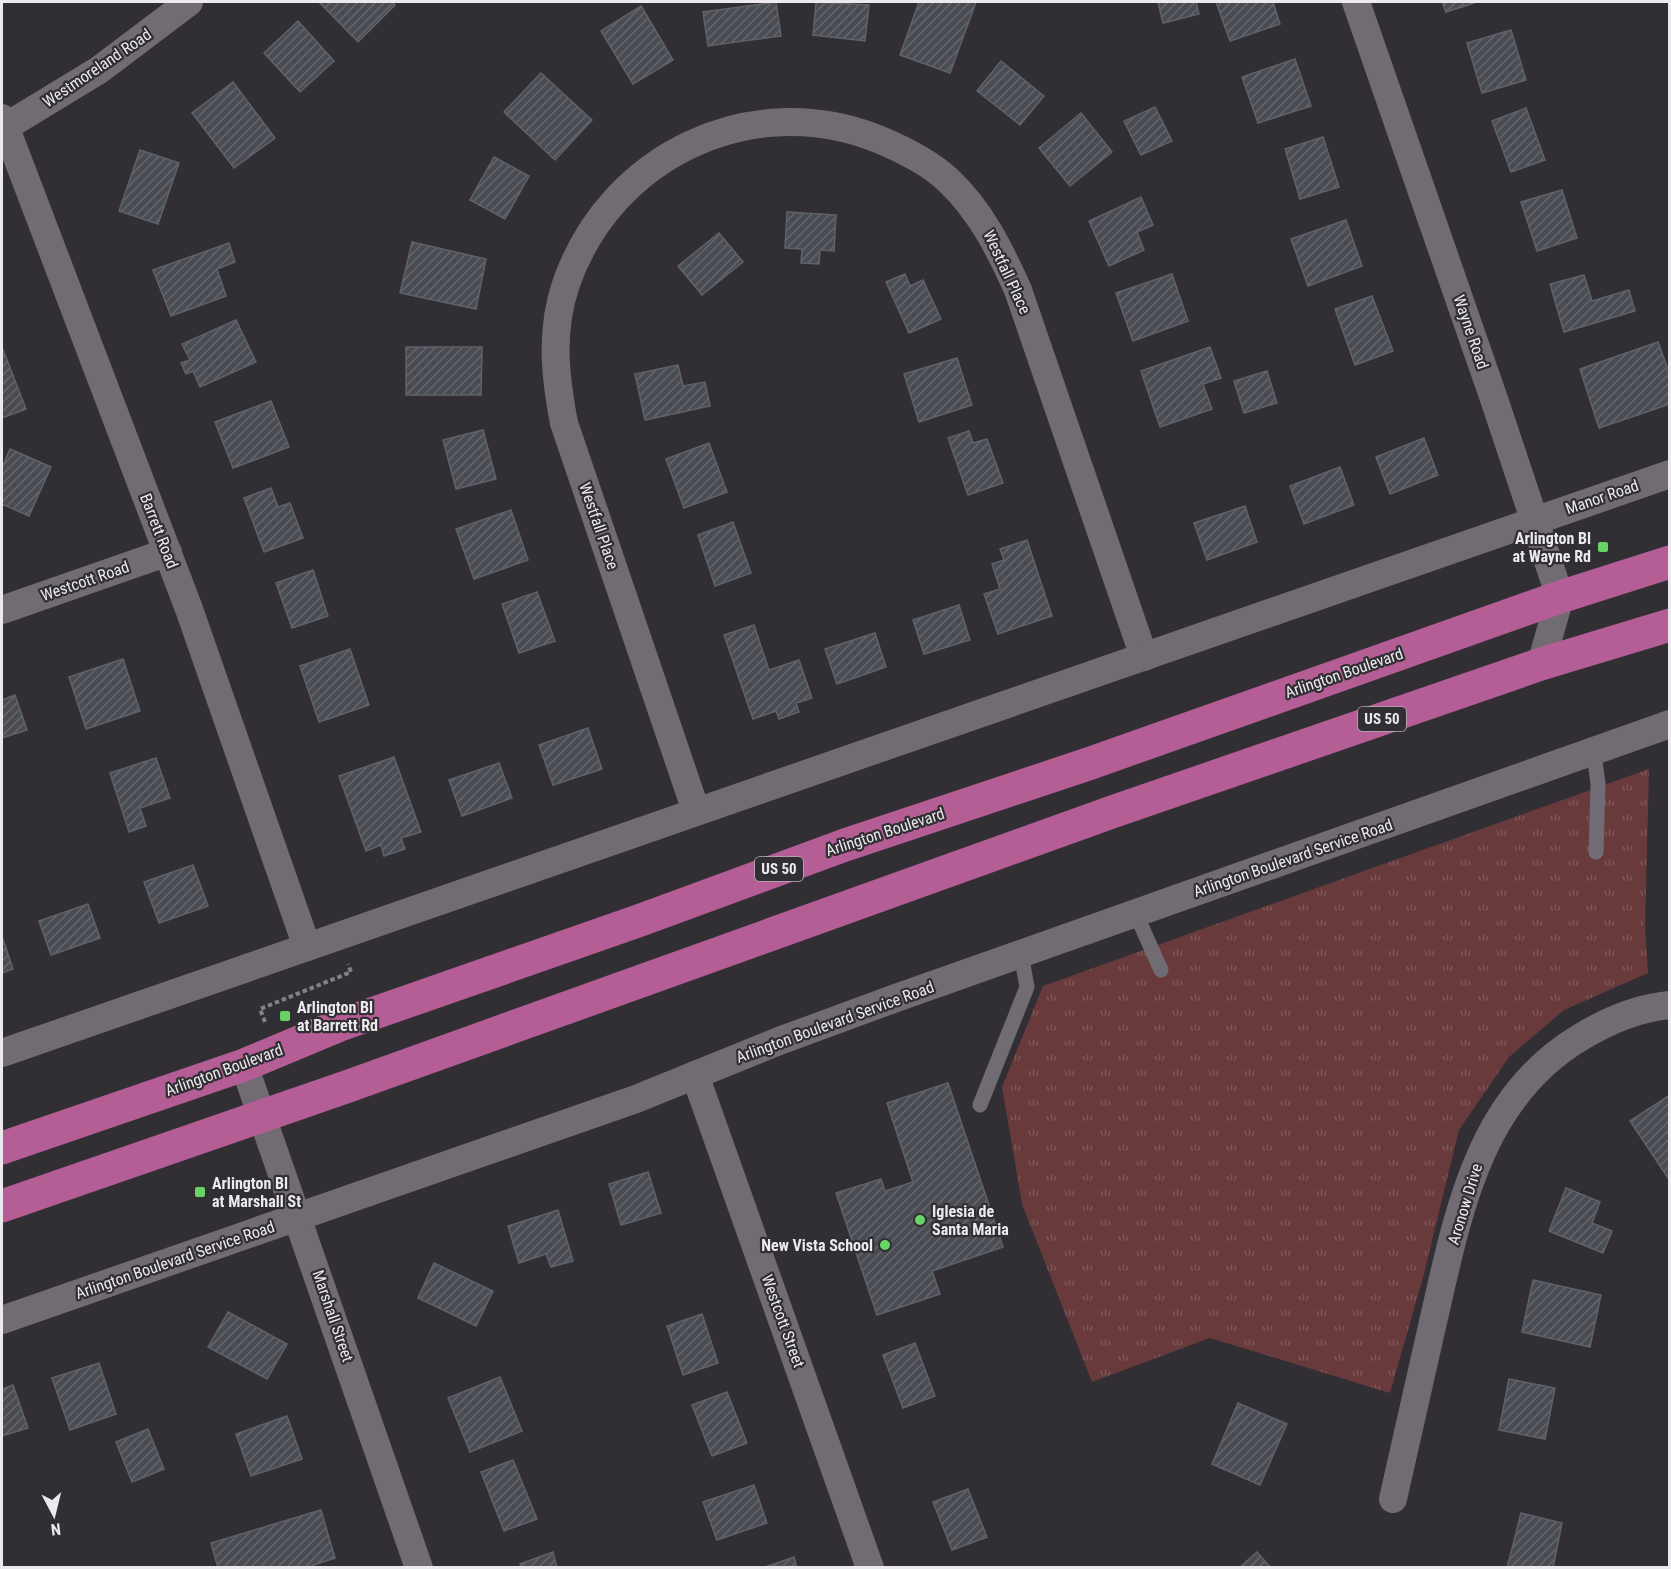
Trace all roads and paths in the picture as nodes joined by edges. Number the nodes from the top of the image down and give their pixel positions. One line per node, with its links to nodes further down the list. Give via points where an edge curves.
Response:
1 (189, 2): 3 (street, Westmoreland Road, via 99,70)
2 (1356, 2): 5 (street, Wayne Road)
3 (3, 125): 6 (street, Barrett Road)
4 (1670, 474): 5 (street, Manor Road)
5 (1534, 521): 8 (street, Wayne Road); 11 (street)
6 (168, 552): 9 (street, Westcott Road); 19 (street, Barrett Road)
7 (1670, 562): 8 (highway, Arlington Boulevard / US 50)
8 (1560, 597): 12 (street); 25 (highway, Arlington Boulevard / US 50, via 845,845 340,1025)
9 (2, 610)
10 (1670, 625): 12 (highway, US 50)
11 (1144, 657): 15 (street); 15 (street, Westfall Place, via 1018,290 994,237 972,206 931,167 898,147 861,133 793,121 750,125 709,136 665,157 608,207 584,243 566,285 555,333 555,376 564,423)
12 (1541, 664): 28 (highway, US 50)
13 (1670, 724): 14 (street, Arlington Boulevard Service Road)
14 (1594, 753): 16 (lane, via 1598,784); 17 (street, Arlington Boulevard Service Road)
15 (696, 811): 18 (street)
16 (1596, 852)
17 (1136, 914): 20 (street, Arlington Boulevard Service Road); 21 (lane)
18 (338, 936): 19 (street); 23 (path, via 351,972 260,1009)
19 (307, 947): 24 (street)
20 (1022, 954): 26 (street, Arlington Boulevard Service Road); 27 (lane, via 1027,987)
21 (1161, 970)
22 (1670, 1005): 33 (street, Aronow Drive, via 1630,1012 1561,1049 1533,1072 1494,1125 1472,1175 1445,1270)
23 (267, 1029)
24 (2, 1053)
25 (244, 1065): 28 (street, Marshall Street); 29 (highway, Arlington Boulevard / US 50)
26 (695, 1075): 31 (street, Arlington Boulevard Service Road, via 636,1100); 35 (street, Westcott Street)
27 (980, 1105)
28 (261, 1114): 30 (highway, US 50); 31 (street, Marshall Street)
29 (2, 1148)
30 (2, 1206)
31 (299, 1217): 32 (street, Arlington Boulevard Service Road); 34 (street, Marshall Street)
32 (2, 1320)
33 (1393, 1499)
34 (419, 1568)
35 (870, 1568)

